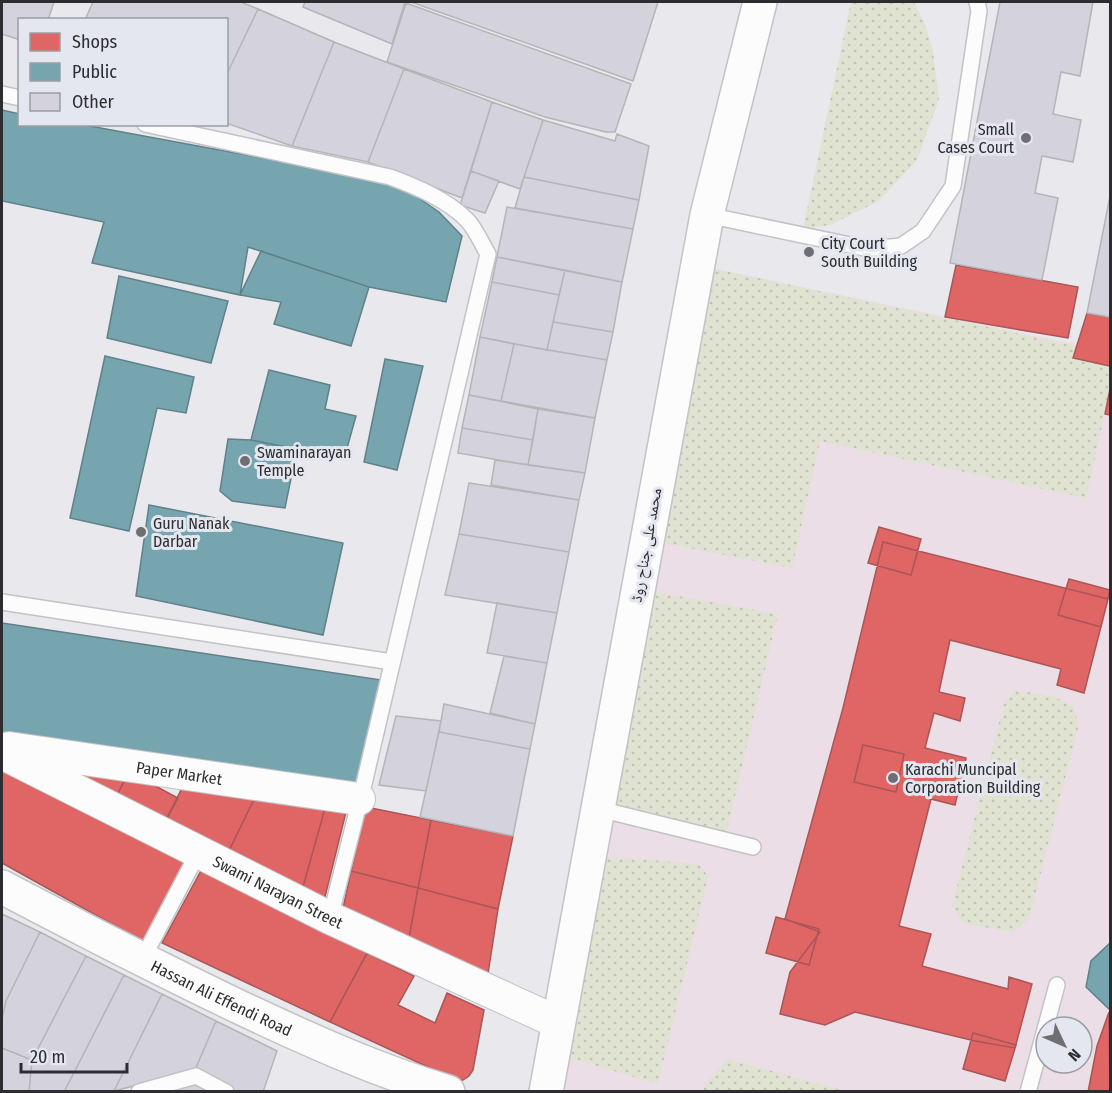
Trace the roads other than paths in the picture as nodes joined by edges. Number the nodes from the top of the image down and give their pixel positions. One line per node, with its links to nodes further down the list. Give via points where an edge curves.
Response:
1 (760, 2): 6 (main road, محمد علی جناح روڈ)
2 (977, 2): 6 (lane, via 980,11 953,186 923,231 902,246 869,249)
3 (2, 94): 4 (lane)
4 (18, 98)
5 (154, 126): 8 (lane, via 398,180 439,199 468,222 488,254)
6 (707, 215): 12 (main road, محمد علی جناح روڈ)
7 (2, 602): 8 (lane)
8 (392, 662): 11 (lane)
9 (2, 747): 11 (street, Paper Market)
10 (2, 753): 14 (street, Swami Narayan Street)
11 (359, 799): 16 (lane)
12 (599, 809): 13 (lane); 19 (main road, محمد علی جناح روڈ)
13 (753, 847)
14 (198, 853): 16 (street, Swami Narayan Street); 17 (lane)
15 (2, 887): 17 (main road, Hassan Ali Effendi Road)
16 (330, 918): 19 (street, Swami Narayan Street)
17 (142, 960): 22 (main road, Hassan Ali Effendi Road, via 327,1048)
18 (1057, 985): 24 (lane)
19 (559, 1023): 23 (main road, محمد علی جناح روڈ)
20 (139, 1092): 21 (lane, via 196,1076)
21 (226, 1092)
22 (448, 1092)
23 (546, 1092)
24 (1028, 1092)

